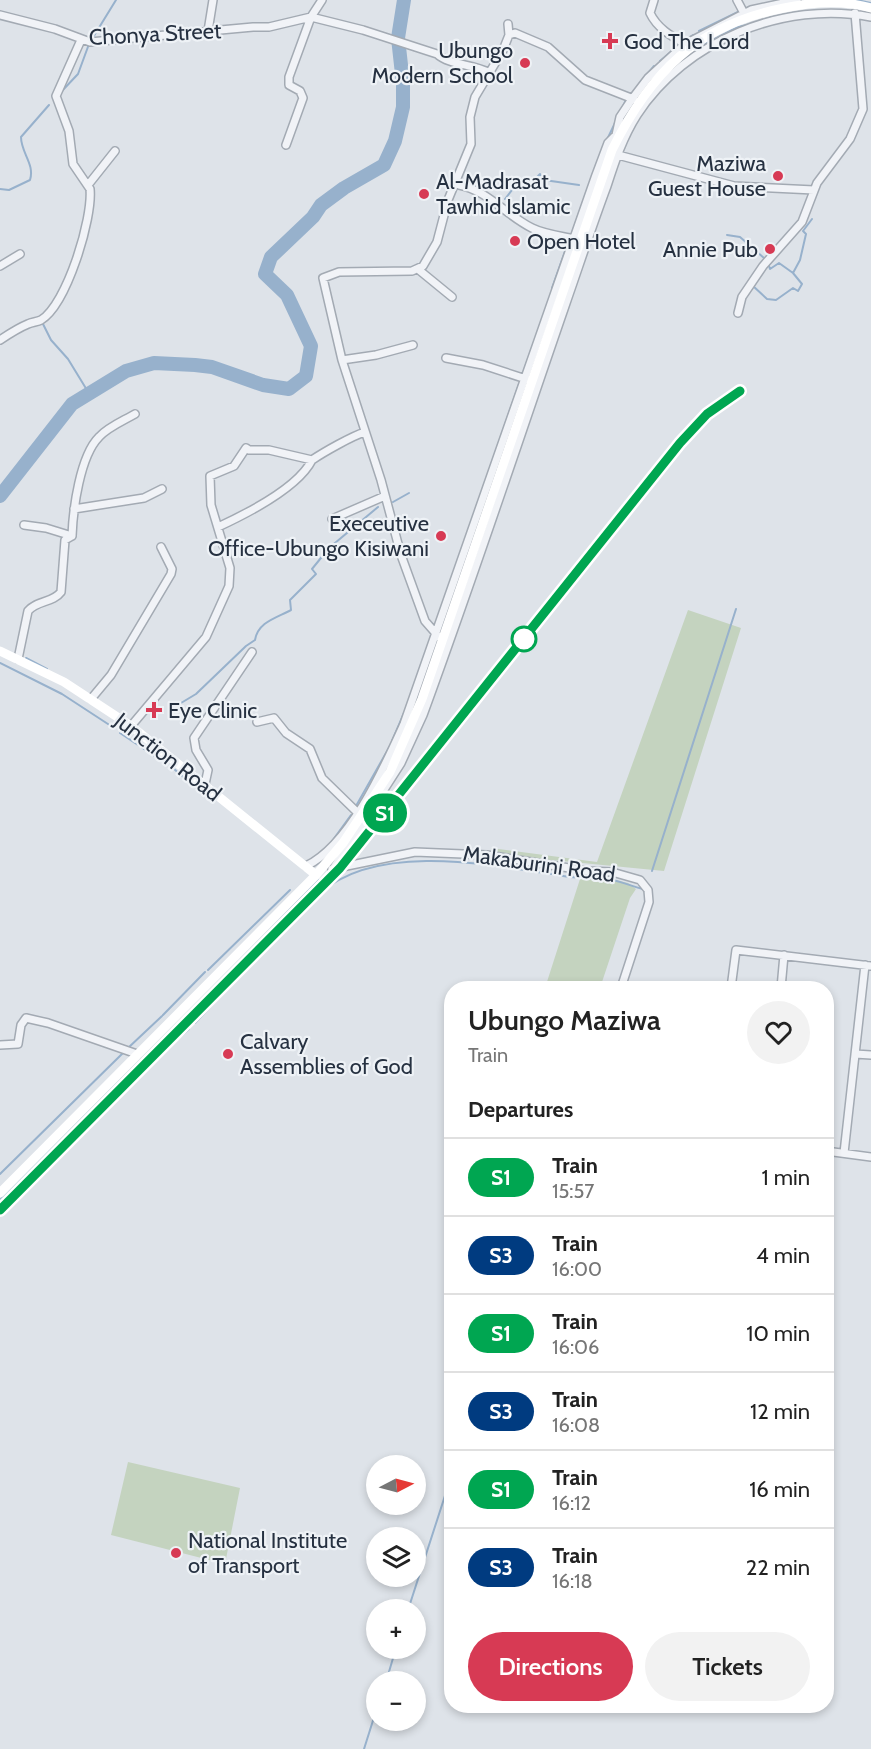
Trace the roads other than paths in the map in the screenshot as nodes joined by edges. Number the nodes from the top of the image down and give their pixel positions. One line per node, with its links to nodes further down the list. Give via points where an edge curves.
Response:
1 (213, 0): 13 (street)
2 (322, 0): 11 (street)
3 (654, 0): 16 (street, via 651,17)
4 (737, 0): 9 (street)
5 (797, 0): 9 (street)
6 (871, 8): 9 (main road, via 836,2 806,3)
7 (855, 13): 10 (street); 21 (street, via 782,18 718,40 662,84 638,114); 24 (street, via 863,109 850,139)
8 (0, 15): 15 (street, Chonya Street, via 56,29)
9 (745, 15): 16 (street); 18 (main road, via 684,52)
10 (871, 17)
11 (311, 18): 13 (street, Chonya Street, via 269,27); 17 (street, Chonya Street, via 363,30); 19 (street, via 289,78 289,85 300,91 303,98)
12 (508, 24): 14 (street)
13 (208, 31): 15 (street, Chonya Street)
14 (509, 35): 17 (street); 18 (street, via 515,33 548,47 585,80)
15 (81, 40): 23 (street, via 56,96 69,131 72,159)
16 (685, 44): 18 (street, via 648,78)
17 (488, 72): 22 (street, via 475,97 470,117 471,144)
18 (635, 100): 25 (street, via 608,143); 35 (main road, via 612,150)
19 (286, 145)
20 (115, 151): 23 (street)
21 (618, 155): 24 (street, via 734,186); 56 (street, via 423,715 401,763)
22 (457, 180): 25 (street, via 459,185 534,230); 28 (street, via 437,242)
23 (88, 185): 31 (street, via 90,200 80,253 58,299 41,320)
24 (814, 190): 30 (street, via 802,222 763,266 742,297)
25 (574, 239): 35 (street)
26 (20, 254): 27 (street)
27 (0, 266)
28 (419, 270): 29 (street); 34 (street, via 325,275 328,306)
29 (452, 297)
30 (738, 313)
31 (0, 340)
32 (413, 345): 34 (street)
33 (446, 358): 35 (street)
34 (342, 360): 37 (street)
35 (528, 379): 47 (main road)
36 (135, 414): 41 (street, via 105,431 93,444)
37 (365, 432): 38 (street, via 349,437); 40 (street)
38 (312, 460): 44 (street, via 307,470 276,496); 44 (street, via 246,448 234,466 210,476 211,505)
39 (162, 489): 41 (street, via 144,498)
40 (385, 496): 42 (street); 47 (street, via 425,621)
41 (74, 509): 45 (street)
42 (332, 519)
43 (24, 525): 45 (street)
44 (218, 527): 52 (street, via 231,579 211,629)
45 (72, 536): 49 (street, via 65,540 61,594 28,611)
46 (161, 547): 50 (street, via 171,574 111,675)
47 (440, 638): 54 (main road, via 405,740 390,772)
48 (252, 652): 53 (street, via 194,738 208,770)
49 (7, 656): 50 (main road, Junction Road, via 41,669)
50 (91, 699): 52 (main road, Junction Road)
51 (257, 722): 54 (street, via 274,718 286,733 310,749 322,778)
52 (131, 726): 53 (main road, Junction Road)
53 (205, 784): 55 (main road, Junction Road)
54 (359, 814): 55 (street, via 327,853); 56 (main road)
55 (306, 866): 57 (main road, Junction Road)
56 (328, 867): 57 (main road); 60 (street, Makaburini Road, via 415,852 454,852 612,872 640,880 648,891 649,902)
57 (316, 875): 64 (main road)
58 (784, 956): 59 (street); 61 (street, via 736,950); 62 (street)
59 (868, 965): 65 (street)
60 (623, 981)
61 (732, 981)
62 (782, 981)
63 (0, 1045): 64 (street, via 18,1044 26,1018)
64 (137, 1054): 70 (main road)
65 (855, 1054): 66 (street); 68 (street)
66 (871, 1055)
67 (834, 1152): 68 (street)
68 (844, 1153): 69 (street)
69 (871, 1156)
70 (1, 1191)

